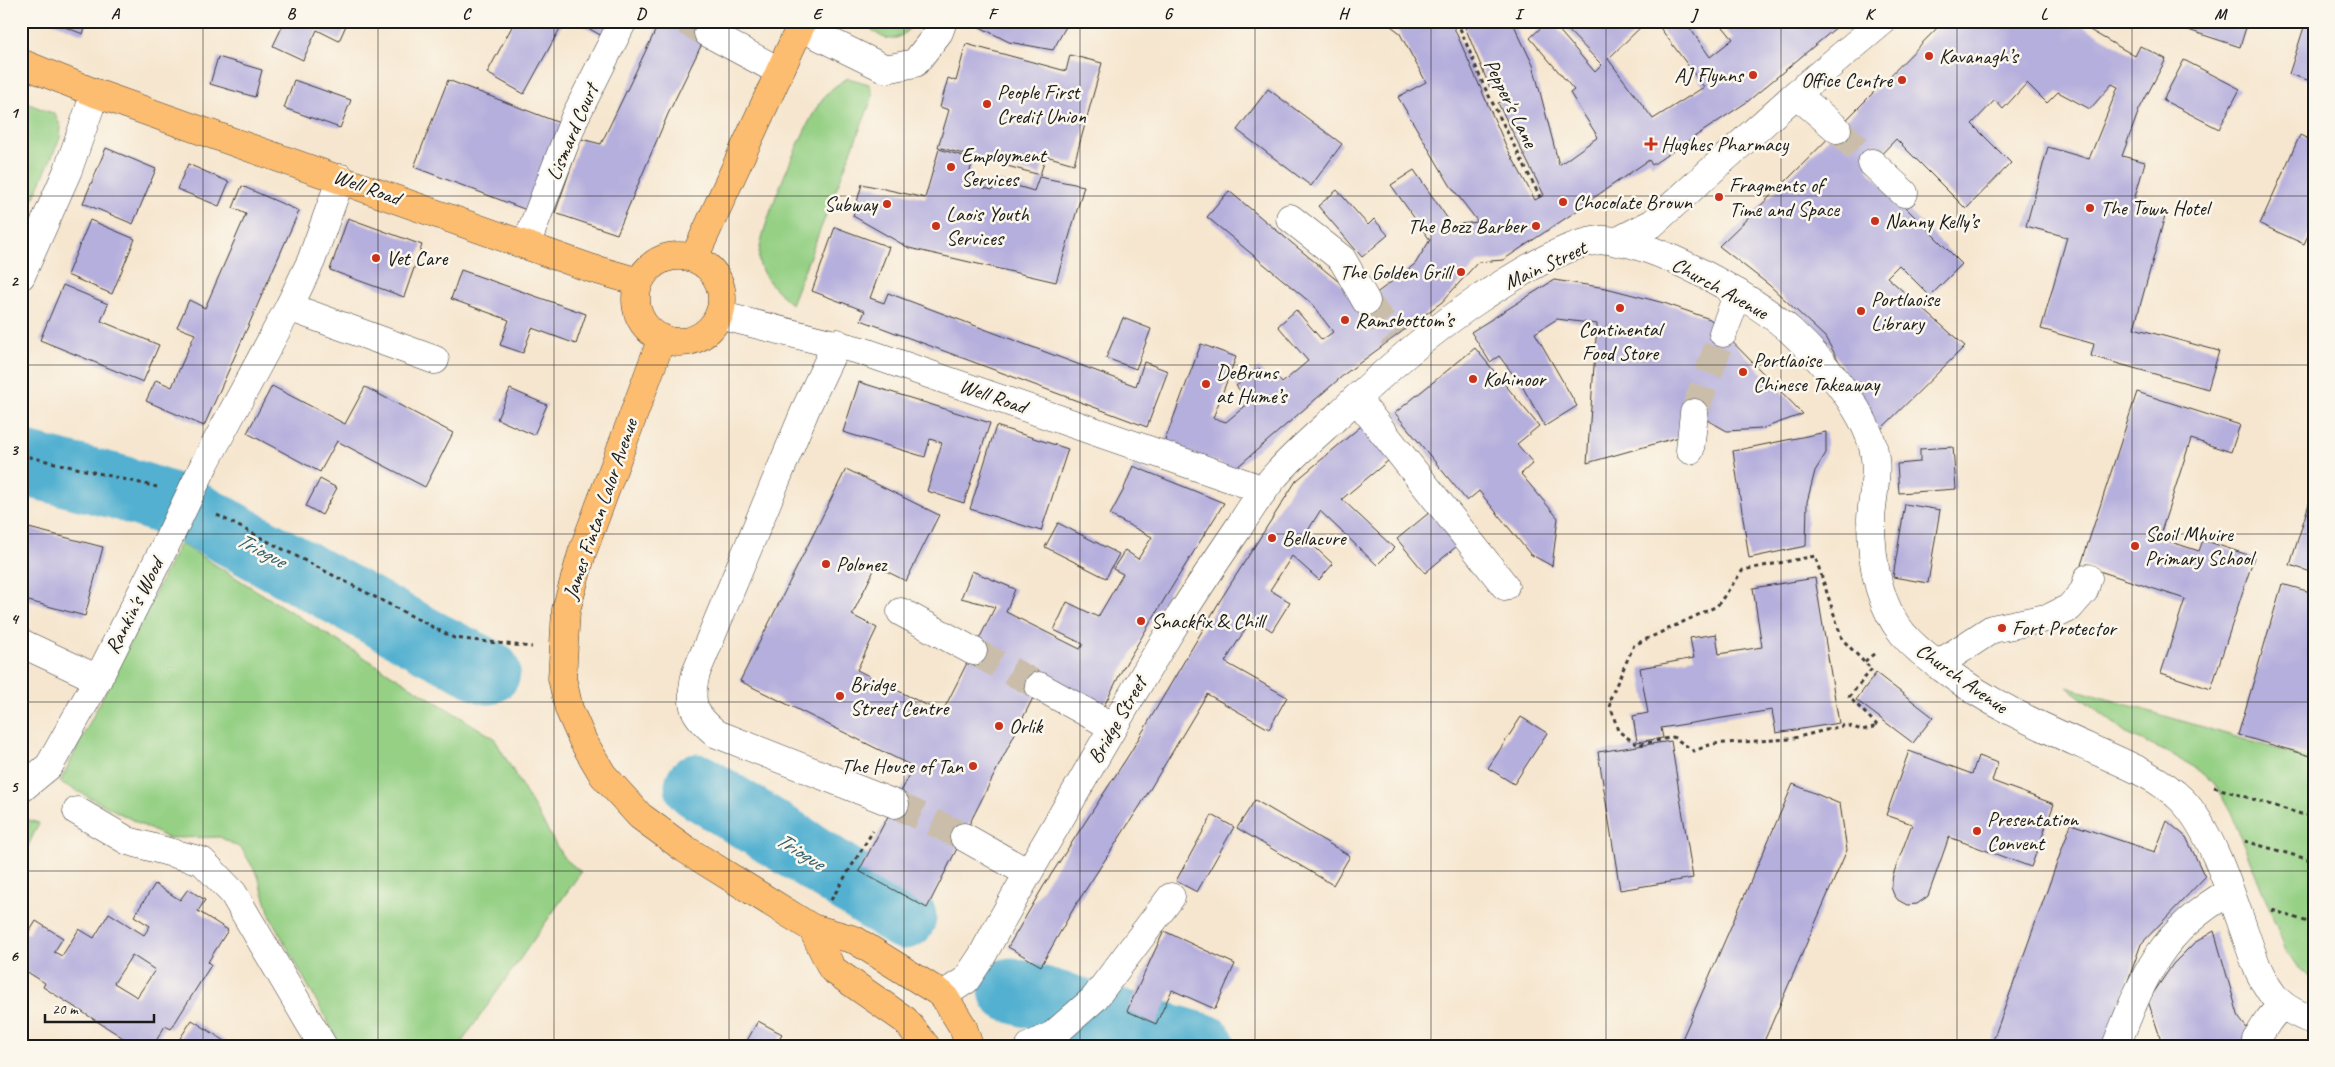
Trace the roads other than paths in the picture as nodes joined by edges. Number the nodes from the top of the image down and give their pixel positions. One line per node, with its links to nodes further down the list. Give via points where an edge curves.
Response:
1 (623, 21): 16 (street, Lismard Court, via 576,117)
2 (943, 21): 4 (street, via 939,32 915,64 886,69)
3 (1883, 21): 9 (street, Main Street)
4 (801, 24): 7 (main road)
5 (708, 33): 7 (street)
6 (21, 63): 8 (main road, Well Road)
7 (779, 71): 17 (main road)
8 (96, 93): 12 (main road, Well Road); 18 (street, via 68,170)
9 (1796, 94): 10 (street); 15 (street, Main Street, via 1653,223)
10 (1837, 129)
11 (1872, 163): 13 (street)
12 (341, 178): 16 (main road, Well Road); 22 (street, Rankin's Wood, via 311,261)
13 (1904, 194)
14 (1290, 218): 21 (street, via 1342,260)
15 (1616, 242): 20 (street, Church Avenue, via 1658,254); 28 (street, Main Street, via 1601,240 1580,245 1516,274 1402,344)
16 (526, 244): 19 (main road, Well Road)
17 (694, 258): 19 (main road, via 677,255 662,259 647,270); 23 (main road, via 707,266 718,279 722,294)
18 (21, 276)
19 (639, 282): 25 (main road, via 635,299 638,314 649,330)
20 (1738, 293): 24 (street); 37 (street, Church Avenue, via 1784,326 1810,351 1866,426 1875,457 1871,517 1875,568 1888,609 1900,630)
21 (1366, 301)
22 (289, 307): 27 (street); 38 (street, Rankin's Wood, bridge, via 204,465)
23 (719, 315): 25 (main road, via 711,328 697,338 683,342); 26 (street, Well Road)
24 (1723, 333)
25 (662, 338): 48 (main road, James Fintan Lalor Avenue, via 582,553 566,610 562,678 569,710 603,775 640,816 685,849)
26 (836, 343): 31 (street, Well Road); 42 (street, via 696,673 692,688 694,704 696,714 718,734)
27 (435, 360)
28 (1356, 398): 31 (street, Main Street); 33 (street)
29 (1694, 413): 30 (street)
30 (1690, 450)
31 (1264, 490): 40 (street, Bridge Street, via 1206,576)
32 (2088, 578): 37 (street, via 2084,591 2069,608 2052,617 1992,629)
33 (1505, 586)
34 (902, 612): 36 (street)
35 (21, 643): 38 (street, Rankin's Wood)
36 (973, 651)
37 (1937, 665): 46 (street, Church Avenue, via 1981,696 2118,760 2181,798 2205,834)
38 (98, 679): 41 (street, Rankin's Wood, via 49,766)
39 (1039, 686): 40 (street)
40 (1113, 727): 45 (street, Bridge Street)
41 (21, 789)
42 (895, 804)
43 (77, 811): 54 (street, via 128,841 202,861 232,894)
44 (964, 837): 45 (street)
45 (1028, 873): 49 (street, Bridge Street, via 966,980)
46 (2229, 892): 50 (street, Church Avenue, via 2257,967); 57 (street, via 2213,901 2170,937 2148,969)
47 (1171, 897): 53 (street, via 1094,999)
48 (812, 928): 49 (main road, James Fintan Lalor Avenue, via 855,940); 55 (main road, via 832,969 904,1020)
49 (943, 995): 56 (main road, James Fintan Lalor Avenue, via 964,1027)
50 (2281, 1005): 51 (street, Church Avenue); 52 (street)
51 (2314, 1021)
52 (2256, 1040)
53 (1042, 1041)
54 (323, 1046)
55 (926, 1046)
56 (968, 1046)
57 (2116, 1046)

